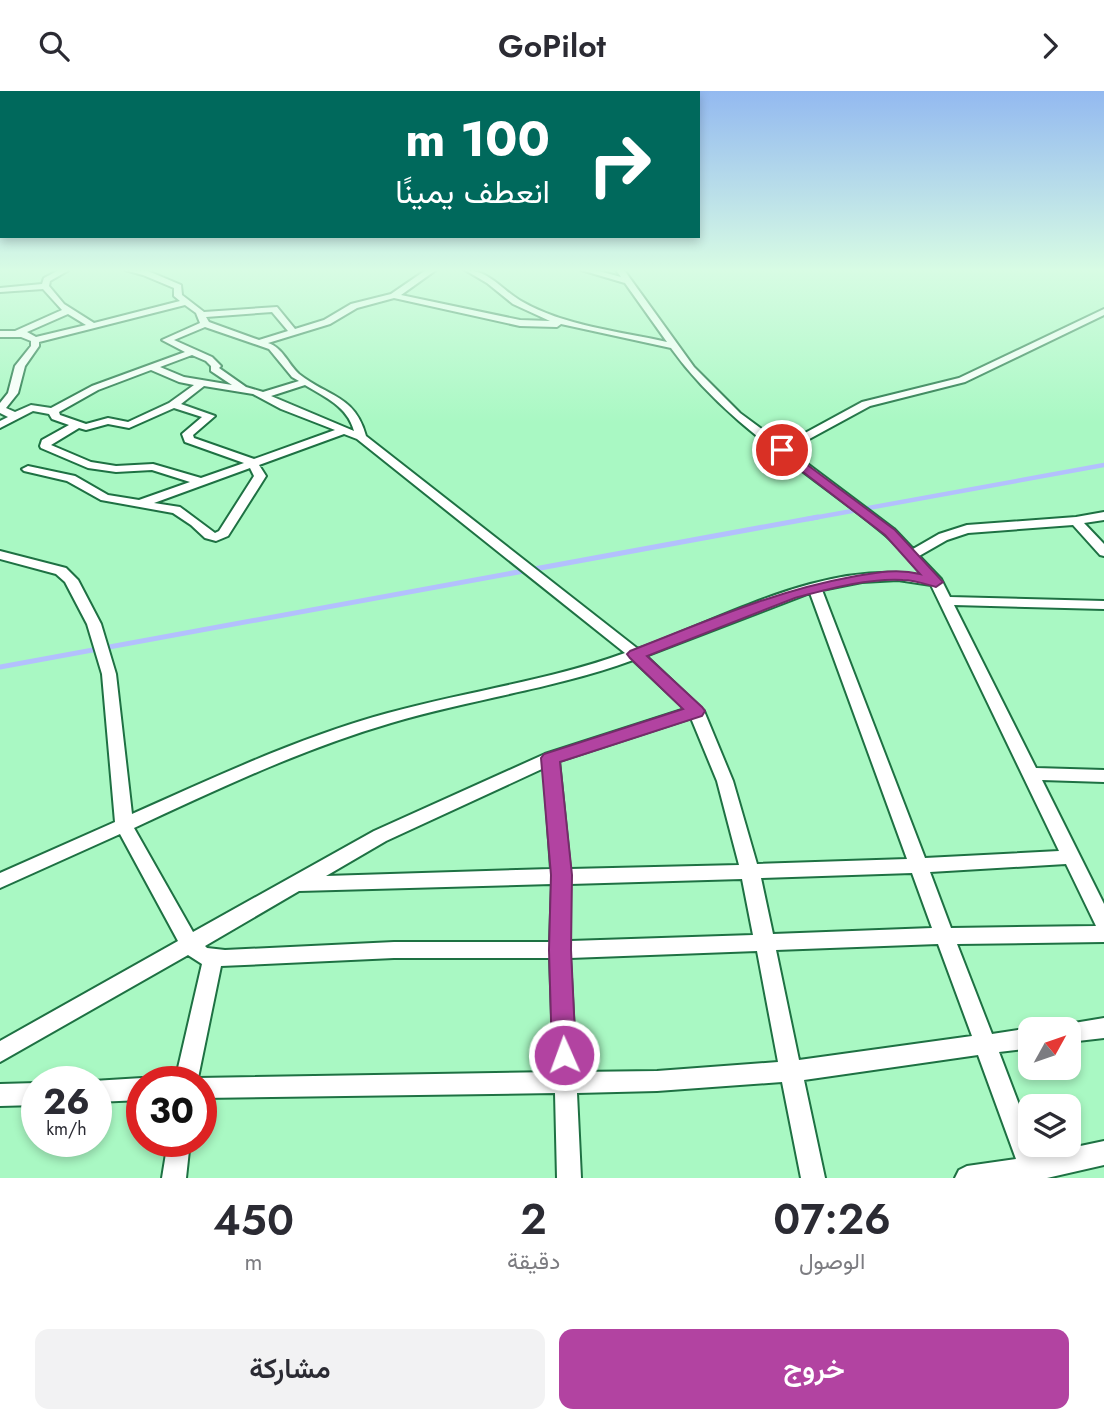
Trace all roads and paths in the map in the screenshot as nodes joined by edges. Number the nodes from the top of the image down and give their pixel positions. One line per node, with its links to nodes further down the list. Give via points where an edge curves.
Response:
1 (46, 321): 15 (street)
2 (85, 321): 13 (street)
3 (114, 321): 13 (street)
4 (200, 321): 20 (street, via 166,339)
5 (207, 321): 18 (street)
6 (284, 321): 14 (street)
7 (326, 321): 14 (street)
8 (509, 321): 12 (street)
9 (557, 321): 12 (street)
10 (656, 321): 19 (street)
11 (1086, 321): 37 (street, via 962,380 866,404)
12 (569, 324): 19 (street)
13 (94, 326): 17 (street)
14 (293, 332): 18 (street)
15 (18, 333): 16 (street); 17 (street)
16 (0, 334)
17 (35, 341): 28 (street, via 20,366)
18 (261, 342): 24 (street, via 272,347 287,368)
19 (675, 347): 37 (street, via 712,392)
20 (192, 352): 21 (street); 22 (street, via 214,363)
21 (151, 367): 23 (street); 31 (street, via 95,388)
22 (214, 369): 23 (street); 26 (street)
23 (182, 380): 25 (street)
24 (306, 382): 29 (street); 36 (street, via 341,403 356,418)
25 (201, 384): 26 (street); 30 (street)
26 (245, 389): 29 (street)
27 (0, 394): 28 (street)
28 (12, 394): 32 (street, via 0,409)
29 (264, 395): 35 (street)
30 (173, 405): 33 (street, via 129,425 108,421 89,427); 38 (street, via 210,416 187,435 193,443)
31 (53, 411): 32 (street, via 31,408); 33 (street, via 56,417)
32 (15, 417): 34 (street)
33 (78, 424): 40 (street, via 45,446 88,465 153,467)
34 (0, 425)
35 (345, 430): 36 (street); 38 (street)
36 (362, 437): 51 (street)
37 (782, 450): 46 (street, via 890,533)
38 (252, 463): 40 (street); 41 (street, via 260,476 225,533 216,537 176,510)
39 (28, 469): 41 (street, via 71,478 104,498)
40 (198, 481): 41 (street)
41 (142, 503)
42 (1104, 516): 43 (street)
43 (1076, 521): 44 (street); 46 (street, via 967,529)
44 (1104, 552)
45 (0, 555): 56 (street, via 61,571 71,580 94,624 109,674)
46 (911, 555): 47 (street)
47 (936, 582): 48 (street, via 906,575 881,576); 49 (street)
48 (815, 588): 51 (street); 58 (street)
49 (946, 601): 50 (street); 54 (street)
50 (1104, 605)
51 (635, 654): 52 (street); 56 (street, via 538,685 373,722)
52 (696, 711): 53 (street); 59 (street, via 725,781)
53 (551, 758): 60 (street); 62 (street, via 380,836)
54 (1032, 774): 55 (street); 57 (street)
55 (1104, 776)
56 (124, 825): 61 (street); 66 (street)
57 (1071, 857): 58 (street); 63 (street)
58 (919, 867): 59 (street); 65 (street)
59 (750, 871): 60 (street); 67 (street)
60 (561, 875): 62 (street); 68 (street)
61 (0, 881)
62 (292, 884): 66 (street)
63 (1104, 923)
64 (1104, 934): 65 (street)
65 (946, 936): 67 (street); 73 (street)
66 (190, 945): 69 (street); 74 (street)
67 (764, 945): 68 (street); 76 (street)
68 (560, 950): 69 (street, via 394,950); 77 (street)
69 (213, 958): 75 (street)
70 (1104, 1028): 71 (street)
71 (1082, 1031)
72 (1018, 1040): 73 (street)
73 (986, 1044): 76 (street); 83 (street)
74 (0, 1052)
75 (189, 1066)
76 (791, 1071): 77 (street); 86 (street)
77 (565, 1082): 78 (street); 85 (street)
78 (217, 1087)
79 (21, 1094): 80 (street)
80 (0, 1095)
81 (1104, 1153): 83 (street)
82 (176, 1157): 84 (street)
83 (1034, 1173): 87 (street)
84 (174, 1178)
85 (569, 1178)
86 (813, 1178)
87 (967, 1178)

